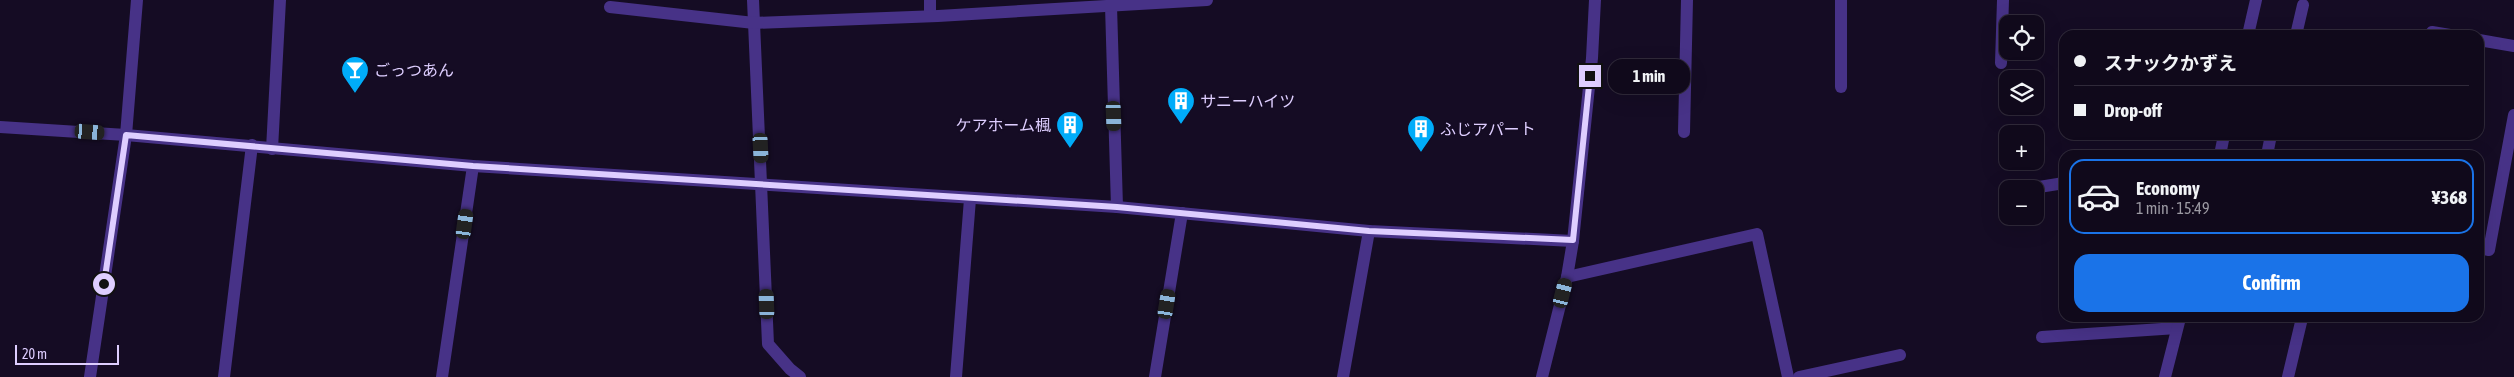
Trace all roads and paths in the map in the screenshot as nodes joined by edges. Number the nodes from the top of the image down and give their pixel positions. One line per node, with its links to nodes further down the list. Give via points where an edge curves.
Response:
1 (137, 0): 27 (street)
2 (280, 0): 29 (street)
3 (753, 0): 17 (street)
4 (930, 0): 16 (street)
5 (1206, 0): 11 (street)
6 (1595, 0): 38 (street)
7 (1687, 0): 26 (street)
8 (1841, 0): 23 (street)
9 (2003, 0): 22 (street)
10 (2256, 0): 18 (street)
11 (1185, 1): 14 (street)
12 (1086, 4): 14 (street); 16 (street)
13 (2303, 5): 19 (street)
14 (1111, 6): 35 (street)
15 (610, 7): 17 (street)
16 (930, 16): 17 (street)
17 (754, 22): 31 (street)
18 (2249, 30)
19 (2297, 30)
20 (2484, 41): 21 (street)
21 (2514, 46)
22 (2002, 63)
23 (1841, 87)
24 (2514, 116): 39 (street, via 2489,250)
25 (0, 127): 27 (street)
26 (1684, 132)
27 (126, 135): 28 (street); 45 (street)
28 (252, 146): 29 (street); 46 (street)
29 (272, 149): 30 (street)
30 (473, 166): 31 (street); 47 (street)
31 (762, 184): 34 (street); 48 (street, via 768,344)
32 (2059, 184): 33 (street)
33 (2044, 186)
34 (970, 200): 35 (street); 49 (street)
35 (1117, 207): 36 (street)
36 (1182, 213): 37 (street); 50 (street)
37 (1369, 231): 38 (street); 51 (street)
38 (1573, 240): 40 (street)
39 (2484, 249)
40 (1567, 277): 52 (street); 53 (street, via 1757,234)
41 (2301, 322): 56 (street)
42 (2179, 323): 43 (street); 55 (street)
43 (2042, 337)
44 (1900, 356): 54 (street)
45 (90, 377)
46 (224, 377)
47 (442, 377)
48 (800, 377)
49 (956, 377)
50 (1155, 377)
51 (1343, 377)
52 (1542, 377)
53 (1788, 377)
54 (1799, 377)
55 (2165, 377)
56 (2288, 377)

